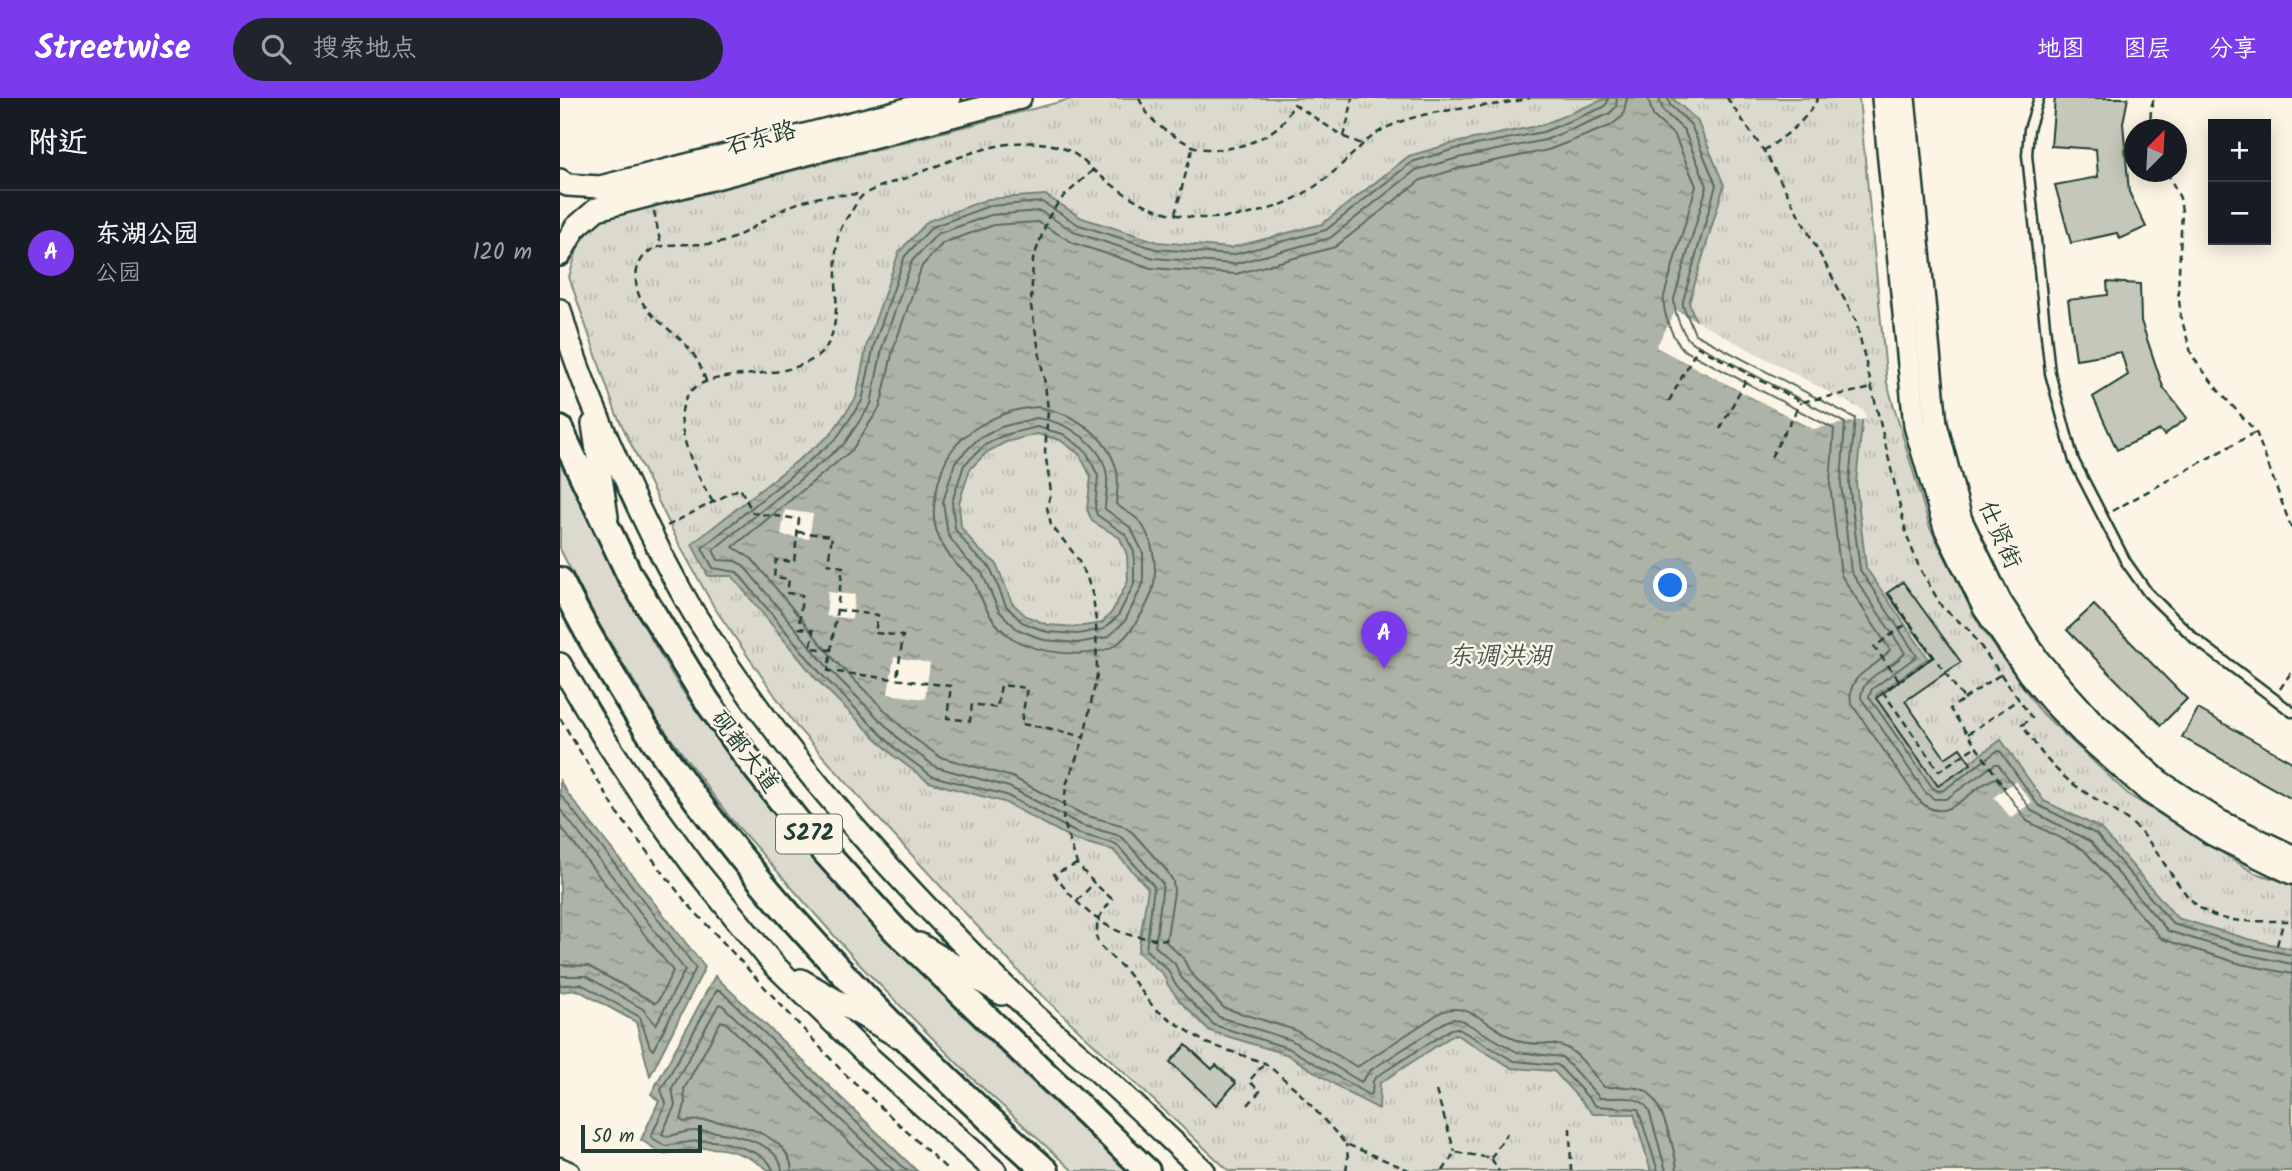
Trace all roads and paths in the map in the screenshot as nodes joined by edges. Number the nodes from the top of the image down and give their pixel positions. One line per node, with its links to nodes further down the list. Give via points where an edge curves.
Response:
1 (950, 98): 18 (street, 石东路, via 600,187 567,185)
2 (1020, 98): 21 (street, 石东路)
3 (1139, 98): 15 (path, via 1155,124)
4 (1353, 98): 13 (path)
5 (1530, 98): 14 (path, via 1413,117)
6 (1727, 98): 16 (path)
7 (1818, 98): 16 (path, via 1787,136)
8 (1883, 98): 63 (street, via 1915,426 1944,528 1984,608 2052,702 2148,792 2212,834)
9 (1904, 98): 61 (street, 仕贤街, via 1936,424 1961,520 2000,601 2039,661 2065,691 2159,781 2219,821)
10 (2039, 98): 37 (lane, via 2027,155 2050,373 2074,461)
11 (2154, 98): 12 (path)
12 (2150, 119)
13 (1344, 137): 14 (path); 15 (path, via 1294,104 1282,123 1259,139 1217,150)
14 (1362, 144): 22 (path, via 1318,187 1268,211 1206,218)
15 (1193, 146): 22 (path)
16 (1763, 151): 28 (path, via 1856,321)
17 (1093, 170): 20 (path, via 1067,149 1040,143 1010,144 978,151); 22 (path, via 1135,201); 58 (path, via 1060,200 1048,218 1034,261 1031,306 1048,410 1045,452 1051,492 1047,507 1051,525 1076,556 1093,596 1097,675)
18 (560, 180)
19 (2171, 182): 34 (path, via 2182,212 2178,291 2192,356)
20 (863, 194): 23 (path, via 802,201 721,242); 27 (path, via 838,234 838,296 821,355 790,369)
21 (650, 195): 23 (path); 24 (street, 石东路, via 597,209 575,228)
22 (1175, 214)
23 (661, 246): 27 (path, via 642,258 638,267 635,280 640,296 650,313 697,358)
24 (560, 255)
25 (560, 310): 29 (street)
26 (1749, 374): 30 (path, via 1698,347); 31 (path); 33 (path)
27 (706, 381): 36 (path, via 683,405 681,424 699,481)
28 (1874, 388): 31 (path); 50 (path, via 1907,536 1919,567 1942,607 1969,630)
29 (590, 399): 40 (street); 41 (street)
30 (1669, 401)
31 (1801, 402): 35 (path)
32 (560, 429): 41 (main road, 砚都大道 / S272)
33 (1720, 429)
34 (2256, 432): 37 (path); 38 (path)
35 (1771, 457)
36 (713, 502): 39 (path, via 740,488 753,513 799,519); 40 (path)
37 (2103, 516): 55 (lane, via 2126,562 2171,618)
38 (2292, 530)
39 (798, 532): 44 (path, via 831,536 828,564 843,566); 46 (path, via 794,562 776,560 774,577 789,579 787,593 802,595 799,628 813,630 811,648)
40 (652, 534): 73 (street, via 708,633 800,763 942,923)
41 (610, 536): 69 (main road, 砚都大道 / S272, via 667,639 742,750 797,821)
42 (560, 580): 74 (main road, S272, via 617,684 739,857 834,966)
43 (1889, 594): 45 (path)
44 (837, 610): 46 (path); 51 (path, via 878,615 875,633 903,636)
45 (1909, 622): 47 (path); 52 (path, via 1874,647)
46 (831, 650): 51 (path, via 828,671)
47 (1934, 656): 52 (path); 53 (path)
48 (560, 664): 72 (street, via 646,801)
49 (2292, 671): 55 (path)
50 (2001, 674): 53 (path); 54 (path)
51 (897, 680): 58 (path, via 951,686 947,718 970,721 972,704 997,708 1001,685 1027,688 1021,724)
52 (1899, 681): 59 (path, via 1883,692 1939,771)
53 (1964, 699): 57 (path, via 1950,709)
54 (2019, 699): 57 (path); 67 (path, via 2032,718 2022,725 2050,763 2136,828 2203,910 2218,917)
55 (2274, 699): 56 (lane)
56 (2292, 712)
57 (1968, 734): 59 (path)
58 (1084, 737): 62 (path, via 1066,785 1063,820)
59 (1976, 746): 60 (path)
60 (2006, 789)
61 (2292, 856)
62 (1077, 863): 64 (path); 65 (path, via 1054,874)
63 (2292, 873)
64 (1094, 883): 65 (path); 66 (path, via 1112,899)
65 (1076, 902): 66 (path)
66 (1098, 919): 70 (path, via 1133,936); 75 (path, via 1099,945 1155,1009 1206,1043)
67 (2284, 920): 68 (path); 71 (path)
68 (2292, 921)
69 (896, 931): 73 (street); 87 (main road, 砚都大道 / S272)
70 (1167, 940)
71 (2277, 945)
72 (775, 965): 74 (street); 85 (street)
73 (1028, 1009): 88 (street)
74 (909, 1042): 86 (main road, S272)
75 (1265, 1063): 77 (path, via 1249,1081 1260,1091); 80 (path, via 1296,1089)
76 (1436, 1091): 81 (path)
77 (1248, 1105)
78 (1570, 1128): 93 (path)
79 (1507, 1133): 82 (path)
80 (1346, 1144): 89 (path); 90 (path)
81 (1455, 1152): 82 (path); 91 (path)
82 (1491, 1158): 92 (path)
83 (560, 1166): 84 (street)
84 (571, 1171)
85 (995, 1171)
86 (1046, 1171)
87 (1147, 1171)
88 (1204, 1171)
89 (1346, 1171)
90 (1411, 1171)
91 (1443, 1171)
92 (1499, 1171)
93 (1571, 1171)

